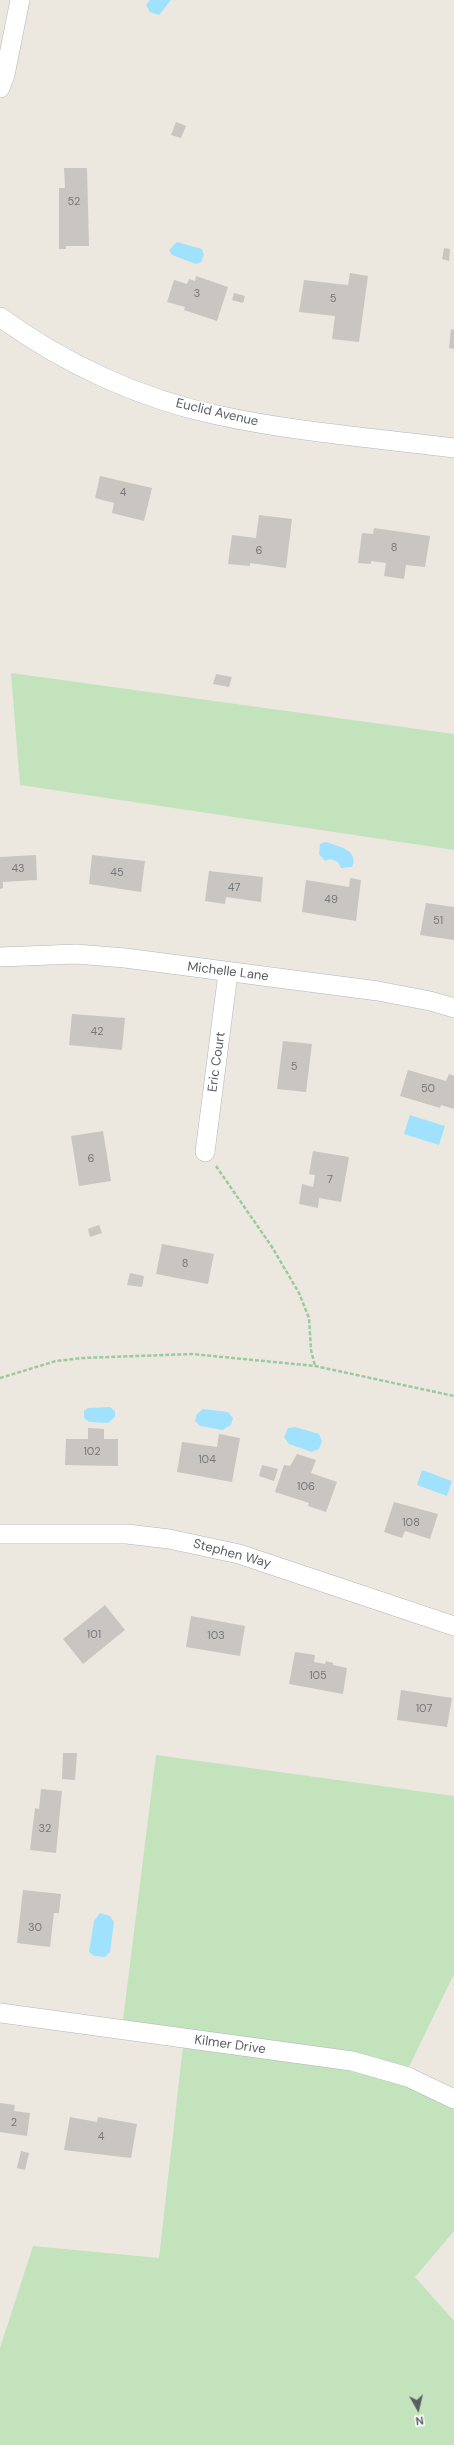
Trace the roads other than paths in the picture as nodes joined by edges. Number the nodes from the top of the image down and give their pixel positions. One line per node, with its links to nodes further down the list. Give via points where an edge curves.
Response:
1 (20, 0): 2 (street)
2 (0, 88)
3 (0, 317): 4 (street, Euclid Avenue, via 31,340 121,385 173,403 259,424)
4 (454, 448)
5 (0, 957): 6 (street, Michelle Lane, via 76,954)
6 (228, 973): 7 (street, Michelle Lane, via 378,991); 8 (street, Eric Court)
7 (454, 1008)
8 (205, 1152)
9 (0, 1534): 10 (street, Stephen Way, via 127,1534 169,1539 239,1554)
10 (454, 1626)
11 (0, 2013): 12 (street, Kilmer Drive, via 352,2062 408,2077)
12 (454, 2099)

